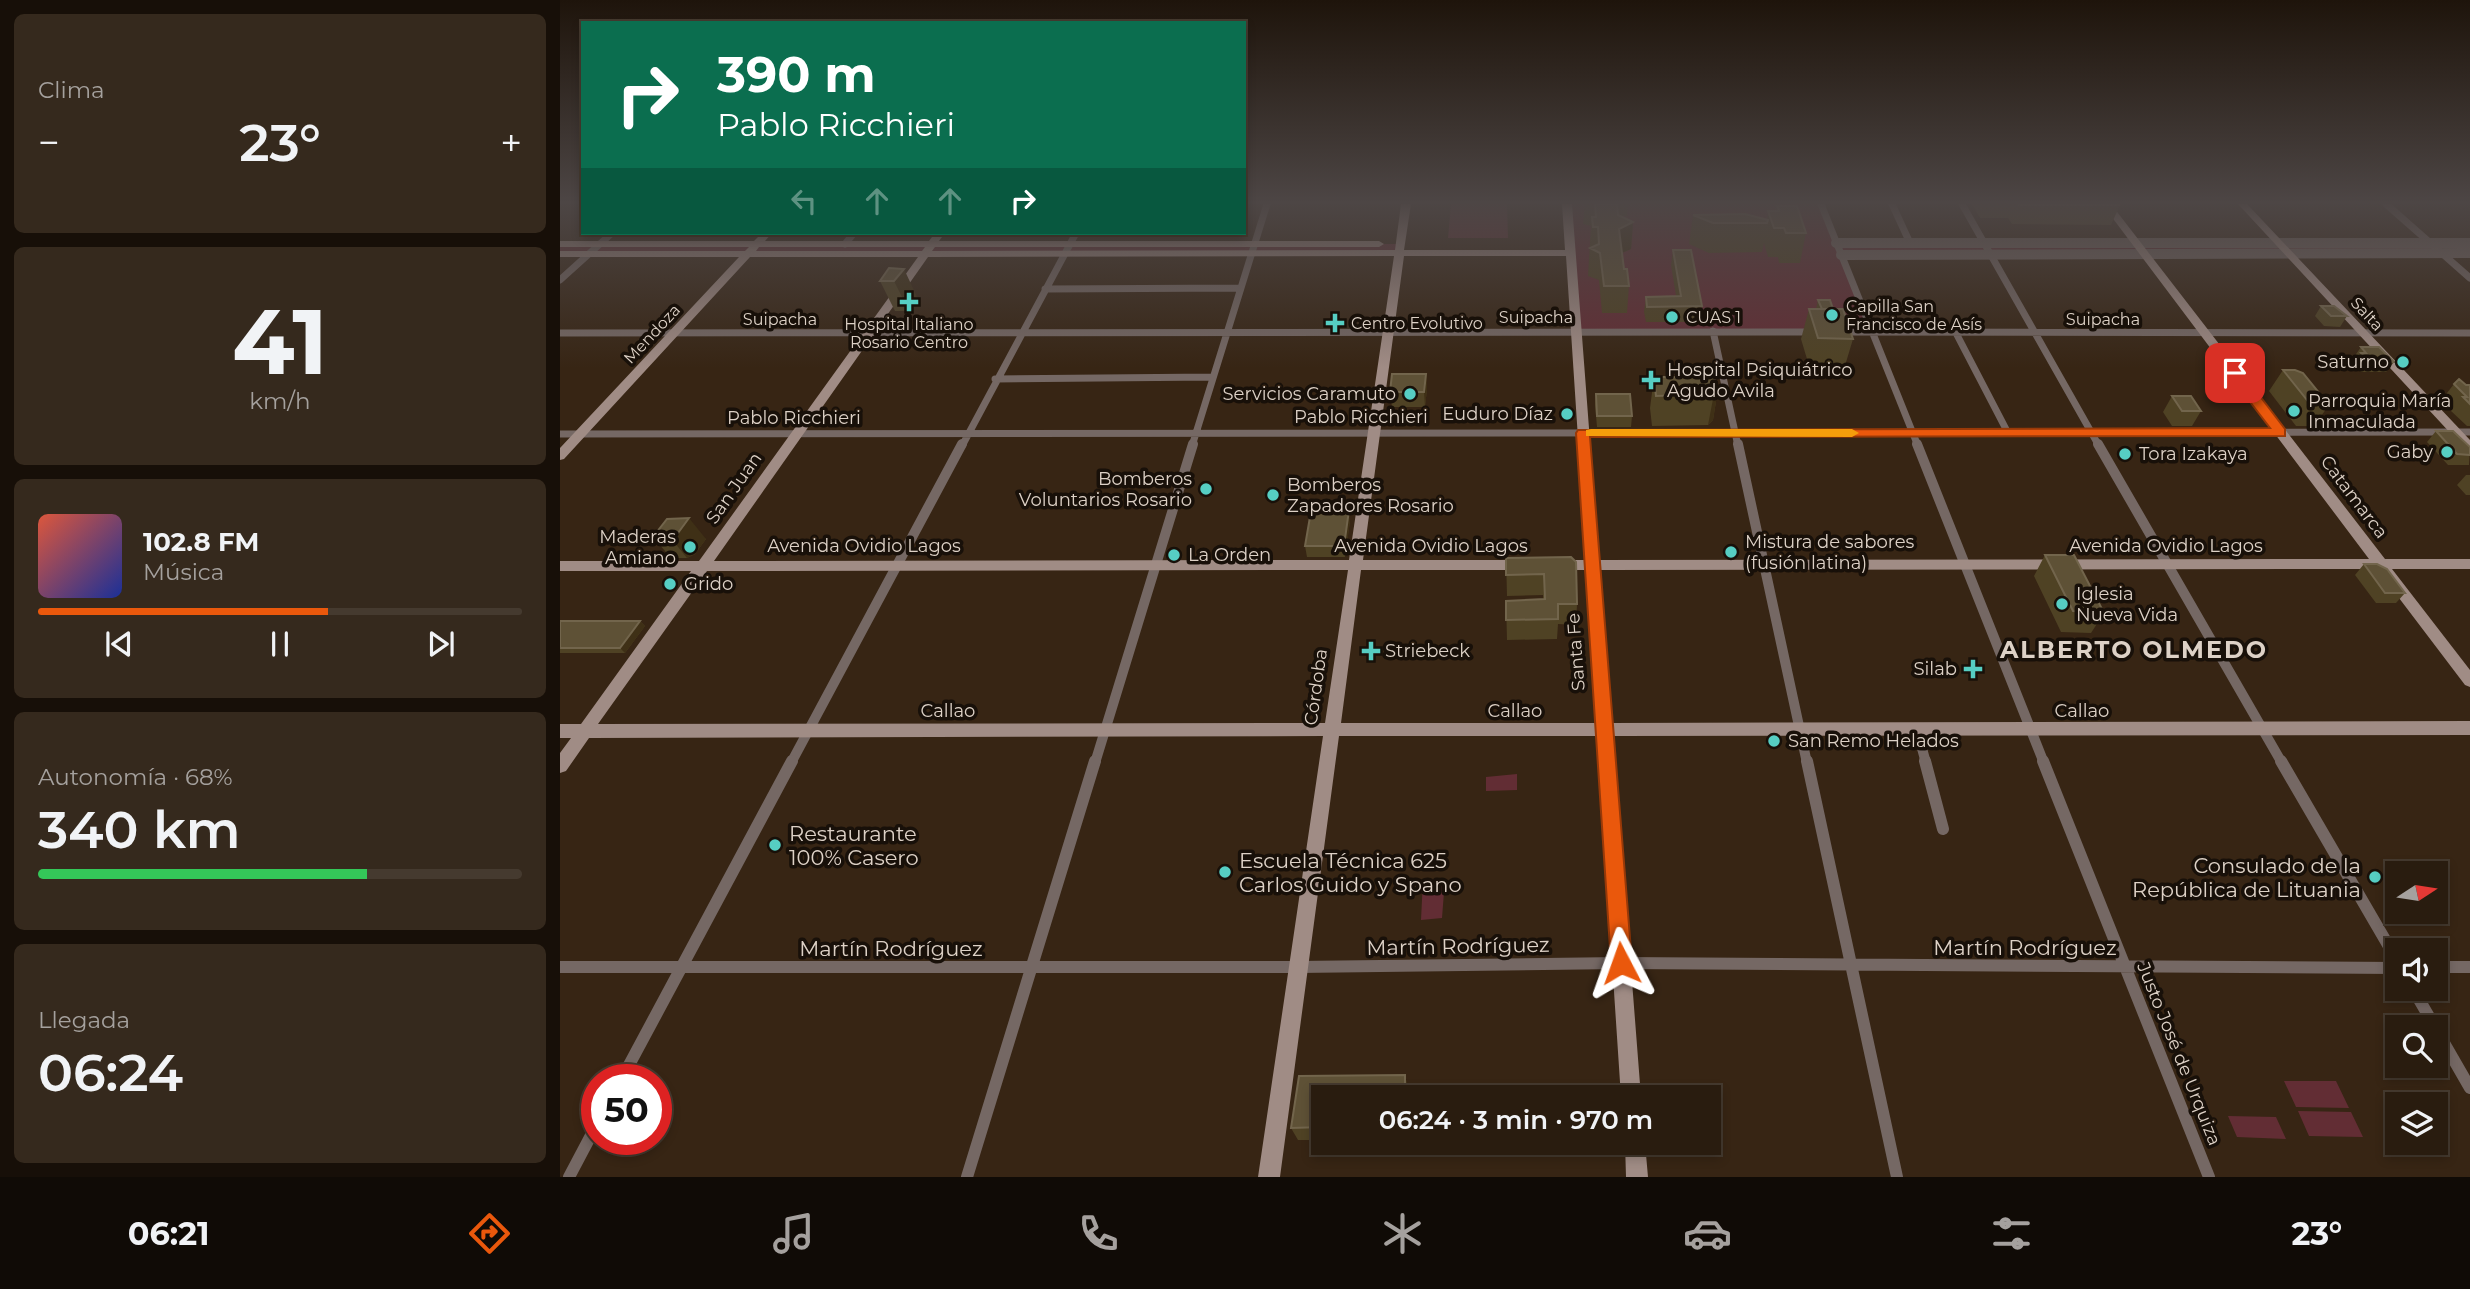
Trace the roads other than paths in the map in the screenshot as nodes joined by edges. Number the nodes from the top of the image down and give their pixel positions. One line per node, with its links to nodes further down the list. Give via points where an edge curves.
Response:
1 (583, 259): 14 (street)
2 (742, 259): 26 (main road, Mendoza)
3 (921, 259): 21 (main road, San Juan)
4 (1061, 259): 16 (street)
5 (1249, 259): 15 (street)
6 (1399, 259): 17 (main road, Córdoba)
7 (1571, 259): 19 (main road, Santa Fe)
8 (1843, 259): 22 (street, Justo José de Urquiza)
9 (1992, 259): 28 (street)
10 (2148, 259): 29 (main road, Catamarca)
11 (2294, 259): 24 (main road, Salta)
12 (2447, 259): 13 (street)
13 (2470, 278)
14 (560, 280)
15 (1240, 288): 16 (street); 18 (street)
16 (1045, 289): 27 (street)
17 (1388, 330): 18 (street, Suipacha); 19 (street, Suipacha); 36 (main road, Córdoba)
18 (1227, 331): 27 (street, Suipacha); 31 (street)
19 (1575, 331): 20 (street, Suipacha); 37 (main road, Santa Fe)
20 (1713, 331): 22 (street, Suipacha); 38 (street)
21 (869, 332): 26 (street, Suipacha); 27 (street, Suipacha); 45 (main road, San Juan)
22 (1872, 332): 23 (street, Suipacha); 39 (street, Justo José de Urquiza)
23 (1956, 332): 28 (street, Suipacha); 40 (street)
24 (2363, 332): 29 (street, Suipacha); 30 (street, Suipacha); 33 (main road, Salta)
25 (560, 333): 26 (street, Suipacha)
26 (673, 333): 44 (main road, Mendoza)
27 (1020, 333): 32 (street)
28 (2034, 333): 29 (street, Suipacha); 41 (street)
29 (2204, 333): 42 (main road, Catamarca)
30 (2470, 333)
31 (1213, 377): 32 (street); 35 (street)
32 (995, 379): 46 (street)
33 (2457, 432): 34 (street, Pablo Ricchieri); 42 (street, Pablo Ricchieri); 47 (main road, Salta)
34 (2470, 432)
35 (1195, 433): 36 (street, Pablo Ricchieri); 46 (street, Pablo Ricchieri); 50 (street)
36 (1373, 433): 37 (street, Pablo Ricchieri); 51 (main road, Córdoba)
37 (1583, 433): 38 (street, Pablo Ricchieri); 52 (main road, Santa Fe)
38 (1735, 433): 39 (street, Pablo Ricchieri); 53 (street)
39 (1912, 433): 40 (street, Pablo Ricchieri); 54 (street, Justo José de Urquiza)
40 (2008, 433): 41 (street, Pablo Ricchieri)
41 (2092, 433): 42 (street, Pablo Ricchieri); 59 (street)
42 (2281, 433): 55 (main road, Catamarca)
43 (560, 434): 44 (street, Pablo Ricchieri)
44 (580, 434): 45 (street, Pablo Ricchieri); 48 (main road, Mendoza)
45 (797, 434): 46 (street, Pablo Ricchieri); 57 (main road, San Juan)
46 (967, 434): 58 (street)
47 (2470, 447)
48 (560, 456)
49 (2470, 564): 55 (main road, Avenida Ovidio Lagos)
50 (1155, 565): 51 (main road, Avenida Ovidio Lagos); 58 (main road, Avenida Ovidio Lagos); 65 (street)
51 (1355, 565): 52 (main road, Avenida Ovidio Lagos); 62 (main road, Córdoba)
52 (1593, 565): 53 (main road, Avenida Ovidio Lagos); 71 (main road, Santa Fe)
53 (1764, 565): 54 (main road, Avenida Ovidio Lagos); 63 (street)
54 (1964, 565): 59 (main road, Avenida Ovidio Lagos); 67 (street, Justo José de Urquiza)
55 (2382, 565): 59 (main road, Avenida Ovidio Lagos); 60 (main road, Catamarca)
56 (560, 566): 57 (main road, Avenida Ovidio Lagos)
57 (702, 566): 58 (main road, Avenida Ovidio Lagos); 70 (main road, San Juan)
58 (896, 566): 64 (street)
59 (2167, 566): 68 (street)
60 (2470, 681)
61 (2470, 728): 68 (main road, Callao)
62 (1332, 729): 65 (main road, Callao); 71 (main road, Callao); 80 (main road, Córdoba)
63 (1800, 729): 66 (main road, Callao); 71 (main road, Callao); 81 (street)
64 (808, 730): 65 (main road, Callao); 70 (main road, Callao); 78 (street)
65 (1104, 730): 79 (street)
66 (1917, 730): 67 (main road, Callao); 73 (street)
67 (2030, 730): 68 (main road, Callao); 76 (street, Justo José de Urquiza)
68 (2263, 730): 74 (street)
69 (560, 731): 70 (main road, Callao)
70 (585, 731): 72 (main road, San Juan)
71 (1605, 731): 75 (main road, Santa Fe)
72 (560, 766)
73 (1942, 829)
74 (2385, 940)
75 (1621, 963): 80 (street, Martín Rodríguez); 81 (street, Martín Rodríguez); 87 (main road, Santa Fe)
76 (2124, 966): 81 (street, Martín Rodríguez); 84 (street, Martín Rodríguez); 96 (street, Justo José de Urquiza)
77 (560, 967): 78 (street, Martín Rodríguez)
78 (681, 967): 79 (street, Martín Rodríguez); 86 (street)
79 (1031, 967): 80 (street, Martín Rodríguez); 92 (street)
80 (1298, 967): 93 (main road, Córdoba)
81 (1851, 967): 95 (street)
82 (2448, 967): 83 (street)
83 (2470, 967)
84 (2385, 968)
85 (2448, 1049): 88 (street)
86 (629, 1064)
87 (1630, 1085)
88 (2470, 1088)
89 (581, 1155): 91 (street)
90 (1636, 1155): 94 (main road)
91 (569, 1177)
92 (967, 1177)
93 (1269, 1177)
94 (1637, 1177)
95 (1897, 1177)
96 (2209, 1177)

